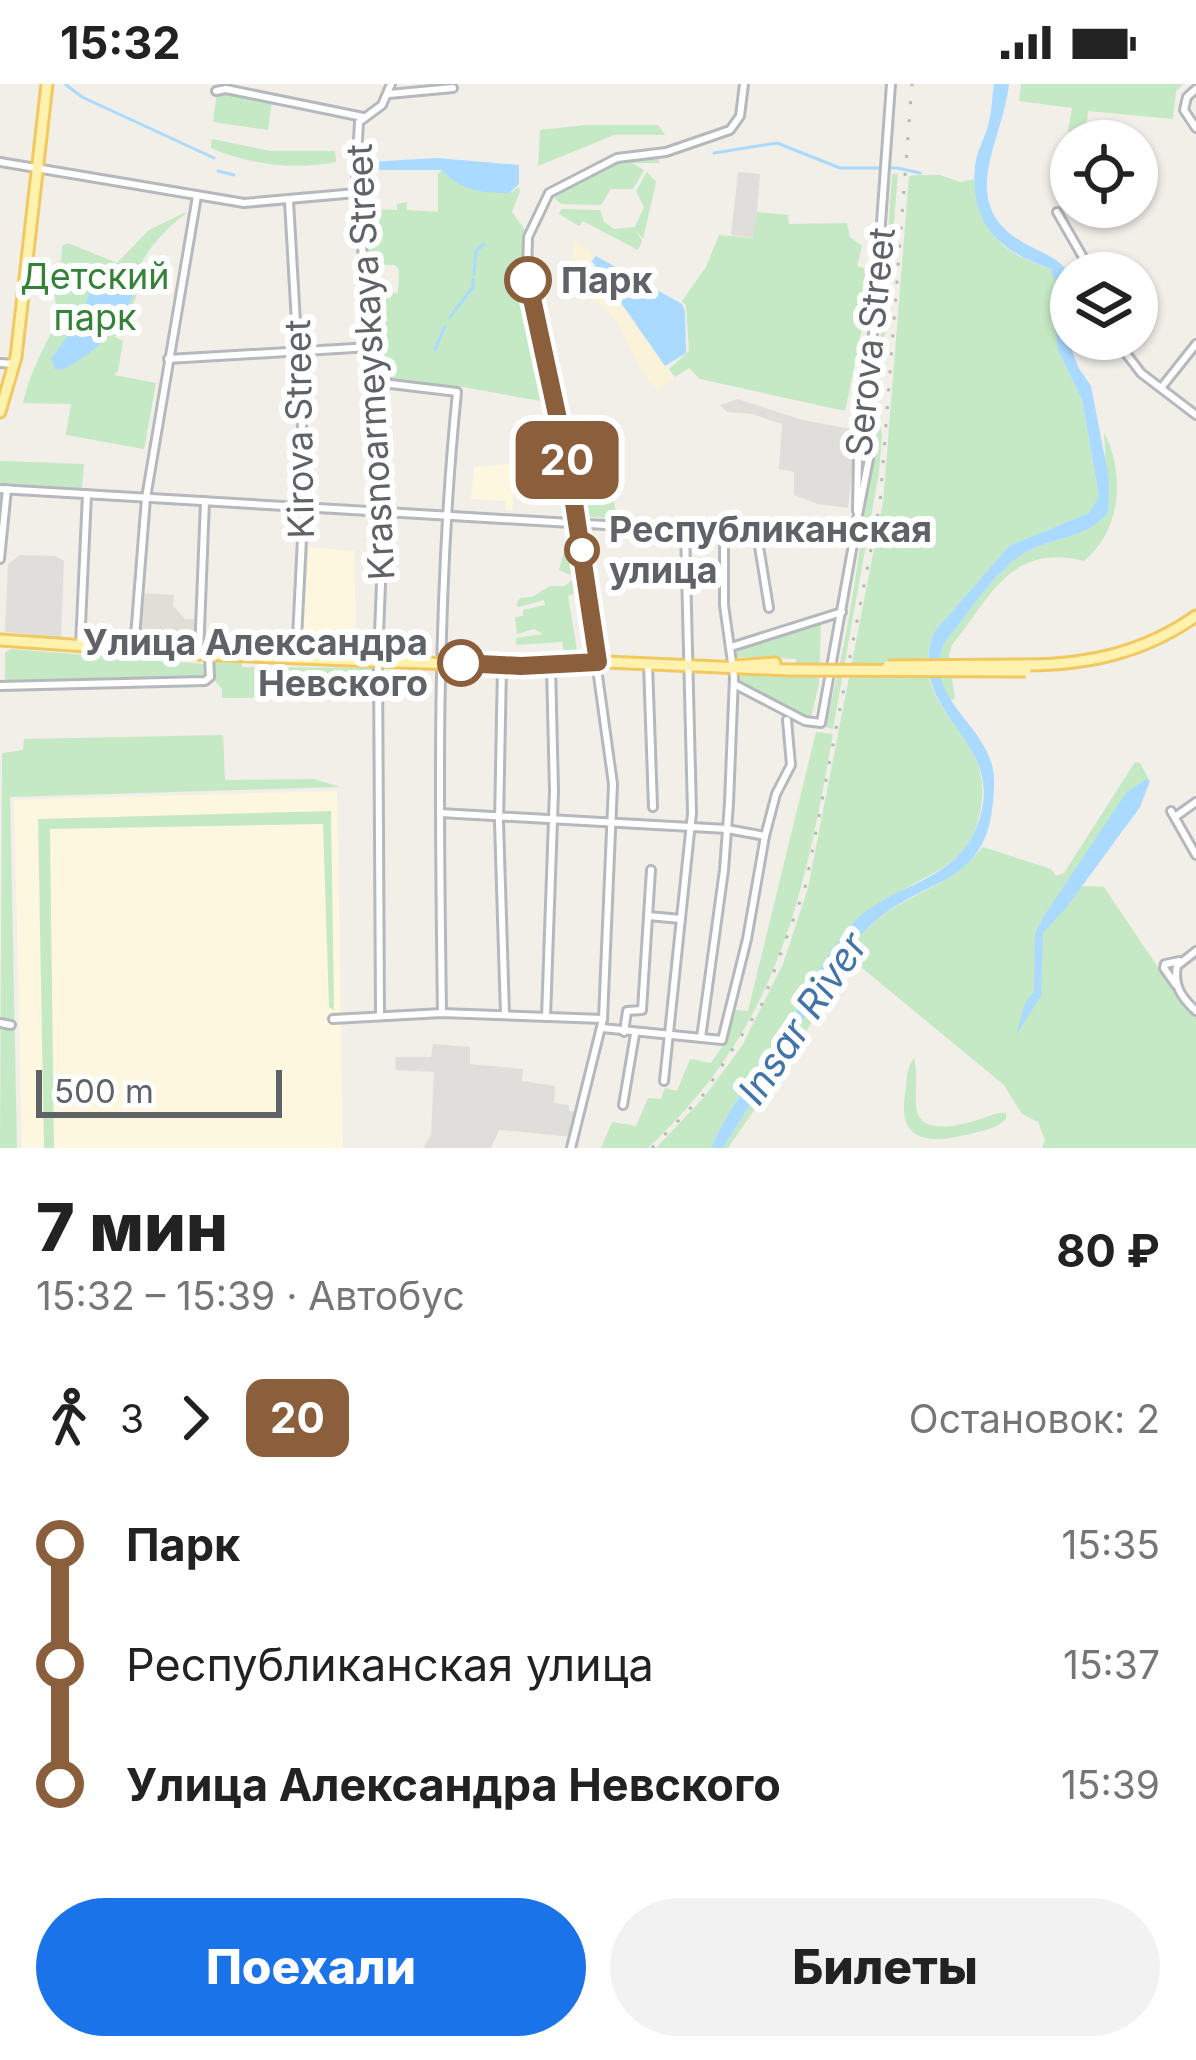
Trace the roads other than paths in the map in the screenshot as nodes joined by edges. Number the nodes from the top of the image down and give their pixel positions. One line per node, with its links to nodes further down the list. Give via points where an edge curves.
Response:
1 (47, 84): 11 (main road)
2 (743, 84): 37 (street, via 730,130 613,160 549,193 532,224 526,268)
3 (892, 84): 26 (street, Serova Street)
4 (453, 88): 6 (street)
5 (1196, 88): 9 (street, via 1184,105)
6 (390, 89): 8 (street, Krasnoarmeyskaya Street)
7 (216, 91): 8 (street)
8 (363, 117): 12 (street, Krasnoarmeyskaya Street)
9 (1196, 128)
10 (0, 162): 11 (street)
11 (41, 163): 13 (street); 21 (main road)
12 (356, 193): 14 (street); 16 (street, Krasnoarmeyskaya Street)
13 (197, 196): 14 (street); 18 (street)
14 (289, 201): 17 (street, Kirova Street)
15 (1196, 344): 23 (street)
16 (370, 347): 17 (street); 22 (street, Krasnoarmeyskaya Street)
17 (300, 352): 18 (street); 33 (street, Kirova Street)
18 (168, 359): 31 (street)
19 (1128, 360): 23 (street)
20 (0, 363): 21 (street)
21 (14, 364): 24 (main road)
22 (374, 382): 34 (street, Krasnoarmeyskaya Street); 35 (street, via 457,392)
23 (1161, 388): 25 (street)
24 (0, 412)
25 (1196, 416)
26 (867, 417): 27 (street, Serova Street); 28 (street)
27 (858, 453): 28 (street); 36 (street, Serova Street)
28 (869, 459): 36 (street)
29 (3, 489): 30 (street); 43 (street)
30 (87, 494): 31 (street); 52 (street)
31 (146, 498): 32 (street); 54 (street)
32 (205, 501): 33 (street); 55 (street)
33 (304, 507): 34 (street); 56 (street, Kirova Street)
34 (384, 512): 35 (street); 57 (street, Krasnoarmeyskaya Street)
35 (444, 515): 37 (street); 58 (street)
36 (857, 518): 41 (street); 42 (street, Serova Street)
37 (577, 522): 38 (street); 59 (street)
38 (685, 529): 39 (street); 61 (street)
39 (724, 531): 40 (street); 53 (street)
40 (757, 534): 41 (street); 45 (street)
41 (839, 539): 42 (street)
42 (852, 554): 44 (street, Serova Street)
43 (0, 559)
44 (845, 601): 46 (street, Serova Street); 47 (street)
45 (769, 608)
46 (843, 611): 47 (street); 50 (street, Serova Street)
47 (832, 614): 48 (street)
48 (822, 617): 50 (street, via 834,620); 53 (street)
49 (1196, 619): 62 (main road, bridge, via 1078,664)
50 (838, 636): 65 (street, Serova Street, via 821,723)
51 (0, 640): 52 (main road)
52 (80, 646): 54 (main road)
53 (731, 647): 62 (street)
54 (134, 650): 55 (main road)
55 (204, 654): 56 (main road); 66 (street, via 208,681)
56 (296, 658): 57 (main road)
57 (378, 659): 58 (main road); 84 (street, Krasnoarmeyskaya Street)
58 (440, 661): 63 (main road); 70 (street)
59 (598, 662): 60 (main road); 64 (main road); 73 (street)
60 (648, 664): 61 (main road); 69 (street)
61 (688, 665): 62 (main road); 74 (street)
62 (733, 665): 65 (street)
63 (502, 666): 64 (main road); 71 (street)
64 (551, 666): 72 (street)
65 (734, 684): 75 (street)
66 (0, 686)
67 (787, 720): 76 (street, via 791,765)
68 (1196, 802): 77 (street, via 1173,814)
69 (653, 807)
70 (439, 813): 71 (street); 83 (street)
71 (500, 817): 72 (street); 85 (street)
72 (553, 821): 73 (street); 86 (street)
73 (613, 824): 74 (street); 89 (street)
74 (690, 828): 75 (street); 80 (street)
75 (727, 829): 76 (street); 94 (street)
76 (765, 836): 94 (street, via 722,1040)
77 (1196, 855)
78 (651, 870): 79 (street)
79 (648, 916): 80 (street); 91 (street, via 642,1010 627,1011)
80 (680, 919): 93 (street)
81 (1196, 951): 82 (street, via 1177,966 1182,998)
82 (1196, 1011)
83 (442, 1012): 84 (street); 85 (street)
84 (380, 1015): 87 (street)
85 (505, 1015): 86 (street)
86 (546, 1017): 89 (street)
87 (333, 1018)
88 (0, 1023): 90 (street)
89 (602, 1023): 91 (street); 97 (street)
90 (11, 1025)
91 (624, 1032): 92 (street)
92 (635, 1034): 93 (street); 96 (street)
93 (668, 1036): 94 (street); 95 (street)
94 (700, 1038)
95 (664, 1081)
96 (623, 1105)
97 (572, 1148)

